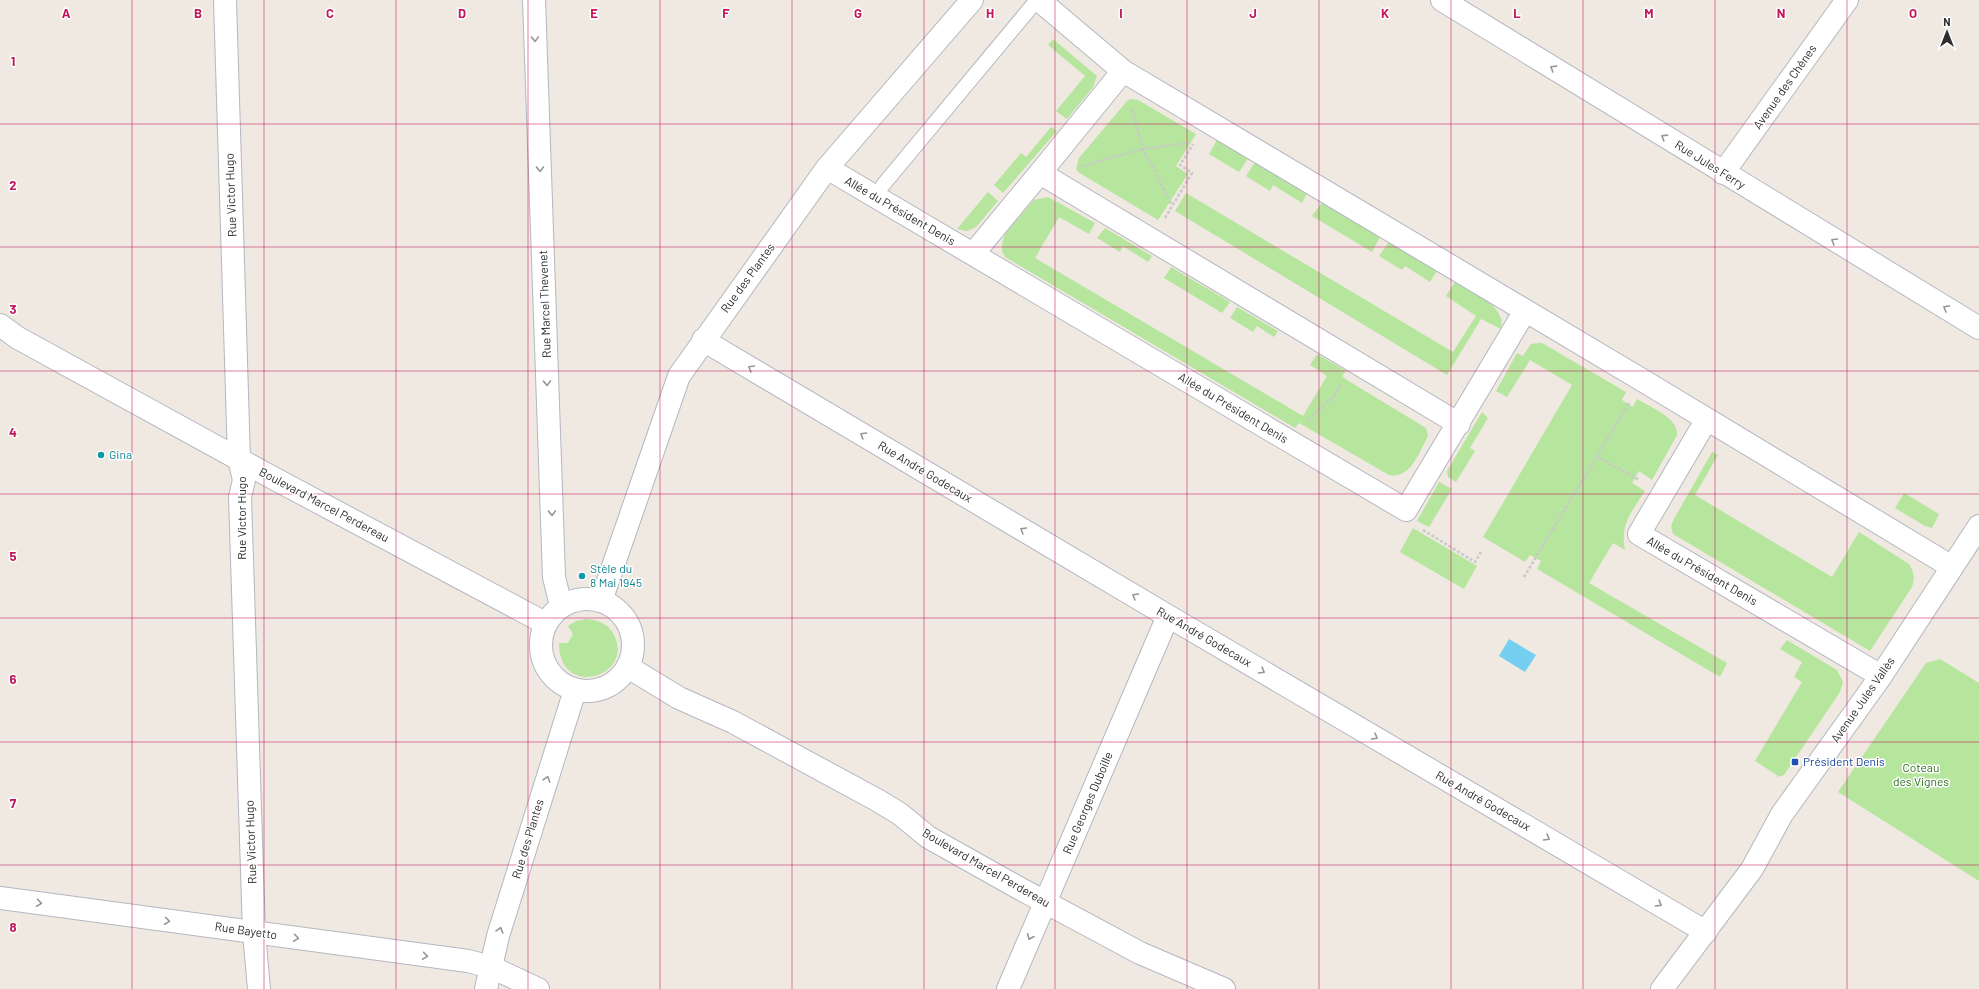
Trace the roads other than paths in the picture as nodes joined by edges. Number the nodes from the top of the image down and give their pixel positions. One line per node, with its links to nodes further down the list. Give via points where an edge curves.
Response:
1 (226, 0): 19 (street, Rue Victor Hugo)
2 (534, 0): 23 (street, Rue Marcel Thevenet, one-way to 23, via 554,577)
3 (972, 0): 8 (street, Rue des Plantes)
4 (1038, 0): 7 (street); 11 (lane)
5 (1442, 0): 10 (street, Rue Jules Ferry, one-way to 5)
6 (1847, 0): 10 (street, Avenue des Chênes)
7 (1123, 71): 9 (street); 13 (street)
8 (826, 168): 12 (street, Allée du Président Denis); 16 (street, Rue des Plantes)
9 (1040, 173): 12 (street); 18 (street)
10 (1723, 173): 15 (street, Rue Jules Ferry, one-way to 10)
11 (883, 185)
12 (973, 254): 18 (street, Allée du Président Denis, via 1406,510)
13 (1525, 311): 17 (street); 18 (street)
14 (0, 326): 19 (street, Boulevard Marcel Perdereau)
15 (1979, 328)
16 (703, 340): 22 (street, Rue des Plantes, via 679,376 671,396); 24 (street, Rue André Godecaux, one-way to 16)
17 (1707, 419): 21 (street); 27 (street, Allée du Président Denis, via 1639,534)
18 (1459, 424)
19 (239, 459): 25 (street, Boulevard Marcel Perdereau); 32 (street, Rue Victor Hugo, via 244,480 240,496)
20 (1979, 526): 21 (street, Avenue Jules Vallès)
21 (1952, 567): 27 (street, Avenue Jules Vallès)
22 (601, 601): 23 (street, via 587,599); 26 (street, via 613,607 630,627 633,654)
23 (561, 606): 25 (street)
24 (1168, 616): 30 (street, Rue Georges Duboille); 31 (street, Rue André Godecaux, one-way to 31)
25 (545, 623): 28 (street, via 540,650 544,664 551,676 562,685)
26 (628, 667): 28 (street, via 619,680 606,688 590,692); 30 (street, Boulevard Marcel Perdereau, via 679,698 733,722 878,800 928,837)
27 (1880, 676): 31 (street, Avenue Jules Vallès, via 1786,808 1752,869)
28 (575, 690): 33 (street, Rue des Plantes, one-way to 28, via 498,936)
29 (0, 898): 32 (street, Rue Bayetto, one-way to 32)
30 (1045, 901): 37 (street, Rue Georges Duboille, one-way to 37); 38 (street, Boulevard Marcel Perdereau, via 1140,953)
31 (1706, 932): 39 (street, Avenue Jules Vallès)
32 (254, 933): 33 (street, Rue Bayetto, one-way to 33, via 468,961); 34 (street, Rue Victor Hugo)
33 (491, 968): 35 (street, Rue des Plantes); 36 (street, Rue Bayetto)
34 (259, 989)
35 (486, 989)
36 (538, 989)
37 (1008, 989)
38 (1224, 989)
39 (1662, 989)

